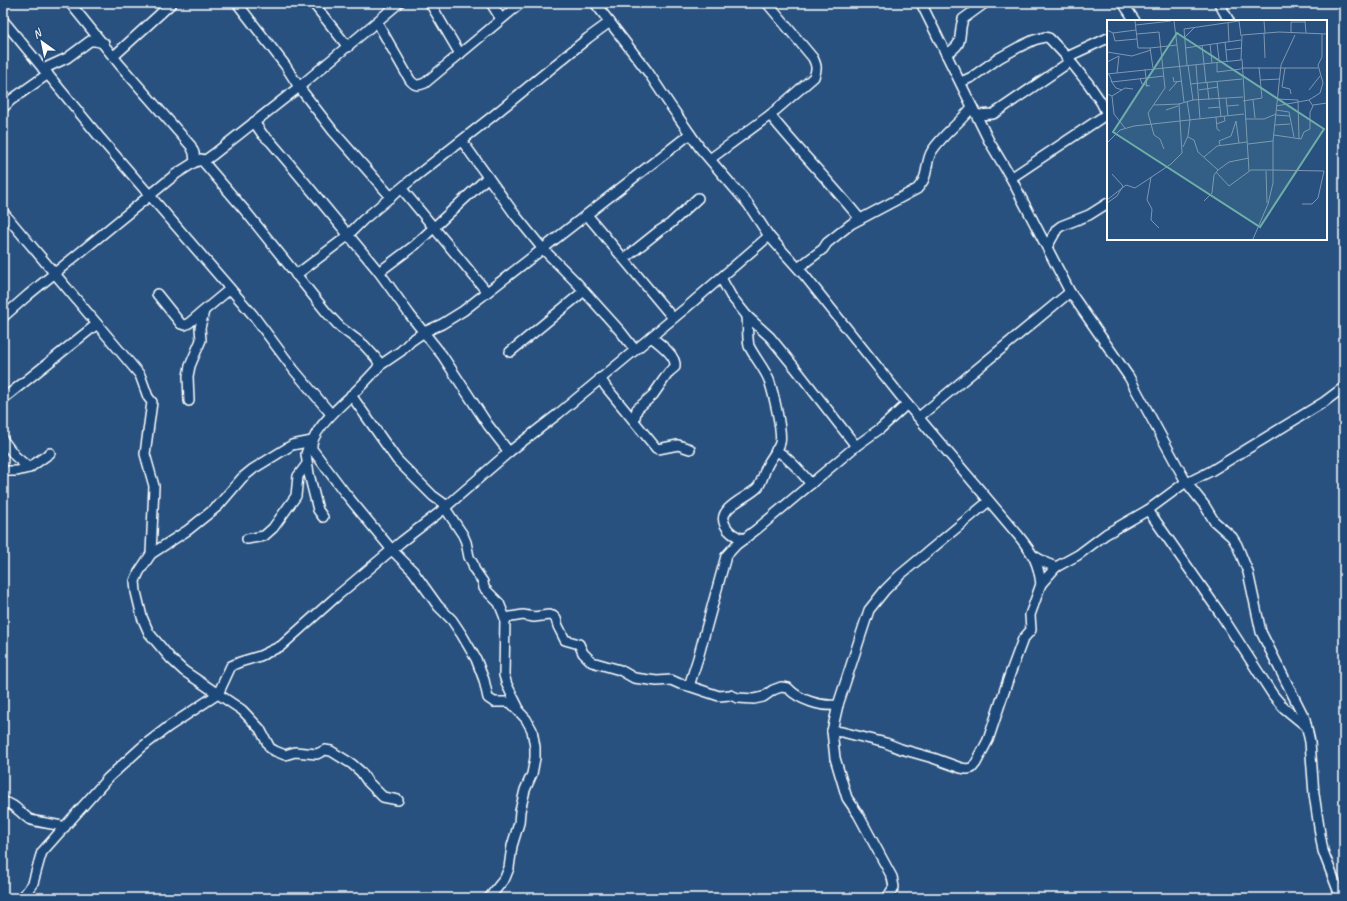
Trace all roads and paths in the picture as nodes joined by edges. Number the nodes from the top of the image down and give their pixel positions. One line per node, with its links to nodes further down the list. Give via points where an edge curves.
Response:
1 (70, 3): 22 (street)
2 (172, 3): 26 (street)
3 (237, 3): 30 (street)
4 (313, 3): 23 (street)
5 (399, 3): 19 (street)
6 (430, 3): 24 (street)
7 (491, 3): 15 (street)
8 (521, 3): 15 (street)
9 (595, 3): 20 (street)
10 (767, 3): 33 (street, via 817,66 814,77)
11 (985, 3): 25 (street, via 963,19 959,45)
12 (1123, 3): 17 (street)
13 (1220, 3): 18 (street)
14 (923, 4): 25 (street)
15 (501, 19): 24 (street)
16 (3, 20): 28 (street)
17 (1134, 20)
18 (1228, 20)
19 (378, 22): 23 (street); 24 (street, via 414,85 425,83)
20 (610, 22): 36 (street); 37 (street)
21 (1107, 39): 27 (street)
22 (104, 43): 26 (street); 28 (street, via 90,40)
23 (348, 47): 30 (street)
24 (460, 54)
25 (946, 54): 29 (street)
26 (114, 56): 39 (street, via 191,146)
27 (1069, 59): 29 (street, via 1049,38 1042,37 999,58); 32 (street, via 993,114); 34 (street, via 1097,95)
28 (46, 72): 31 (street); 43 (street)
29 (961, 82): 32 (street)
30 (299, 87): 35 (street); 44 (street, via 332,131)
31 (3, 108)
32 (974, 111): 41 (street); 49 (street, via 951,129 931,152 923,182 917,189)
33 (770, 115): 38 (street); 49 (street)
34 (1107, 115): 41 (street)
35 (254, 122): 39 (street, via 207,159); 51 (street)
36 (690, 134): 38 (street); 48 (street)
37 (462, 141): 40 (street); 42 (street)
38 (710, 159): 52 (street, via 748,204)
39 (198, 160): 43 (street); 59 (street, via 247,213)
40 (488, 177): 50 (street); 54 (street)
41 (1011, 178): 53 (street)
42 (402, 189): 44 (street); 50 (street)
43 (150, 195): 58 (street); 61 (street)
44 (391, 197): 51 (street)
45 (698, 198): 55 (street, via 670,224)
46 (1107, 204): 53 (street, via 1089,215 1061,226)
47 (3, 212): 58 (street)
48 (587, 215): 54 (street); 55 (street)
49 (860, 219): 56 (street)
50 (433, 228): 57 (street); 63 (street)
51 (349, 234): 57 (street); 59 (street)
52 (769, 236): 56 (street); 60 (street)
53 (1047, 247): 64 (street)
54 (542, 248): 62 (street); 63 (street)
55 (624, 259): 69 (street)
56 (798, 268): 81 (street)
57 (380, 272): 71 (street)
58 (54, 274): 68 (street); 70 (street)
59 (296, 275): 75 (street, via 340,327 375,357)
60 (721, 278): 67 (street); 69 (street)
61 (230, 289): 66 (street); 82 (street)
62 (584, 291): 73 (street); 74 (street)
63 (487, 292): 71 (street, via 463,311)
64 (1070, 292): 83 (street); 95 (street, via 1129,377)
65 (157, 294): 66 (street, via 181,324 186,325)
66 (204, 311): 80 (street, via 200,328 201,340 188,376)
67 (747, 316): 87 (street, via 796,369); 89 (street, via 749,346 769,381 776,410 781,434 780,444)
68 (3, 317)
69 (673, 318): 72 (street)
70 (97, 324): 79 (street); 104 (street, via 140,375 152,402 145,454 154,486)
71 (424, 332): 75 (street); 90 (street, via 442,354)
72 (650, 336): 73 (street); 84 (street, via 676,363 675,368 653,394 637,409)
73 (634, 350): 76 (street)
74 (510, 352)
75 (379, 366): 78 (street)
76 (600, 378): 84 (street); 90 (street)
77 (1344, 387): 95 (street, via 1211,471)
78 (352, 396): 82 (street, via 340,404); 98 (street, via 397,460)
79 (3, 399)
80 (189, 401)
81 (907, 404): 83 (street); 87 (street)
82 (332, 414): 86 (street)
83 (919, 417): 97 (street)
84 (634, 422): 88 (street, via 658,449 678,445)
85 (3, 440): 93 (street, via 15,456)
86 (312, 442): 92 (street, via 306,454); 103 (street, via 314,452); 104 (street, via 292,445 253,469 218,506 188,530)
87 (856, 446): 96 (street)
88 (690, 449)
89 (776, 450): 96 (street); 102 (street, via 758,487 734,504 724,516 724,524 728,530)
90 (508, 452): 98 (street)
91 (50, 453): 93 (street)
92 (307, 464): 100 (street, via 318,510); 101 (street, via 298,476 296,496 273,528 264,536)
93 (29, 468): 94 (street)
94 (3, 471)
95 (1187, 483): 99 (street); 113 (street, via 1214,521 1237,545 1248,572 1261,632 1302,712)
96 (811, 484): 102 (street)
97 (989, 501): 105 (street); 111 (street, via 900,575 869,610)
98 (446, 507): 103 (street); 108 (street, via 463,535 469,557 484,588 499,604)
99 (1148, 510): 106 (street); 113 (street, via 1274,695 1284,708)
100 (323, 517)
101 (247, 539)
102 (744, 539): 109 (street, via 726,556)
103 (392, 550): 110 (street, via 281,646 231,666); 112 (street, via 413,571 462,635 484,680 488,698 494,702 507,702)
104 (151, 554): 110 (street, via 135,581 142,617 150,632 172,659)
105 (1034, 556): 106 (street); 107 (street)
106 (1056, 567): 107 (street)
107 (1042, 584): 114 (street, via 1030,615 1030,630 1023,639 988,740 972,768 961,768 886,743)
108 (505, 618): 109 (street, via 523,615 553,616 565,640 579,644 583,653 592,662 620,670 634,678 671,680); 112 (street, via 504,675)
109 (689, 686): 111 (street, via 719,696 754,699 781,687 788,688 802,699 822,705)
110 (218, 694): 115 (street, via 242,710 260,729 270,748 285,755 295,752 318,754 325,750 332,751 362,772 383,797); 117 (street, via 142,747 96,789)
111 (838, 705): 114 (street)
112 (520, 711): 119 (street, via 532,730 535,758 520,811 509,868 505,878)
113 (1306, 726): 121 (street, via 1312,756 1320,834)
114 (832, 731): 120 (street, via 835,758 847,798 892,877 894,887)
115 (398, 800)
116 (3, 802): 117 (street, via 8,802 29,819)
117 (65, 827): 118 (street, via 42,852 33,883)
118 (22, 898)
119 (489, 898)
120 (887, 898)
121 (1341, 898)

